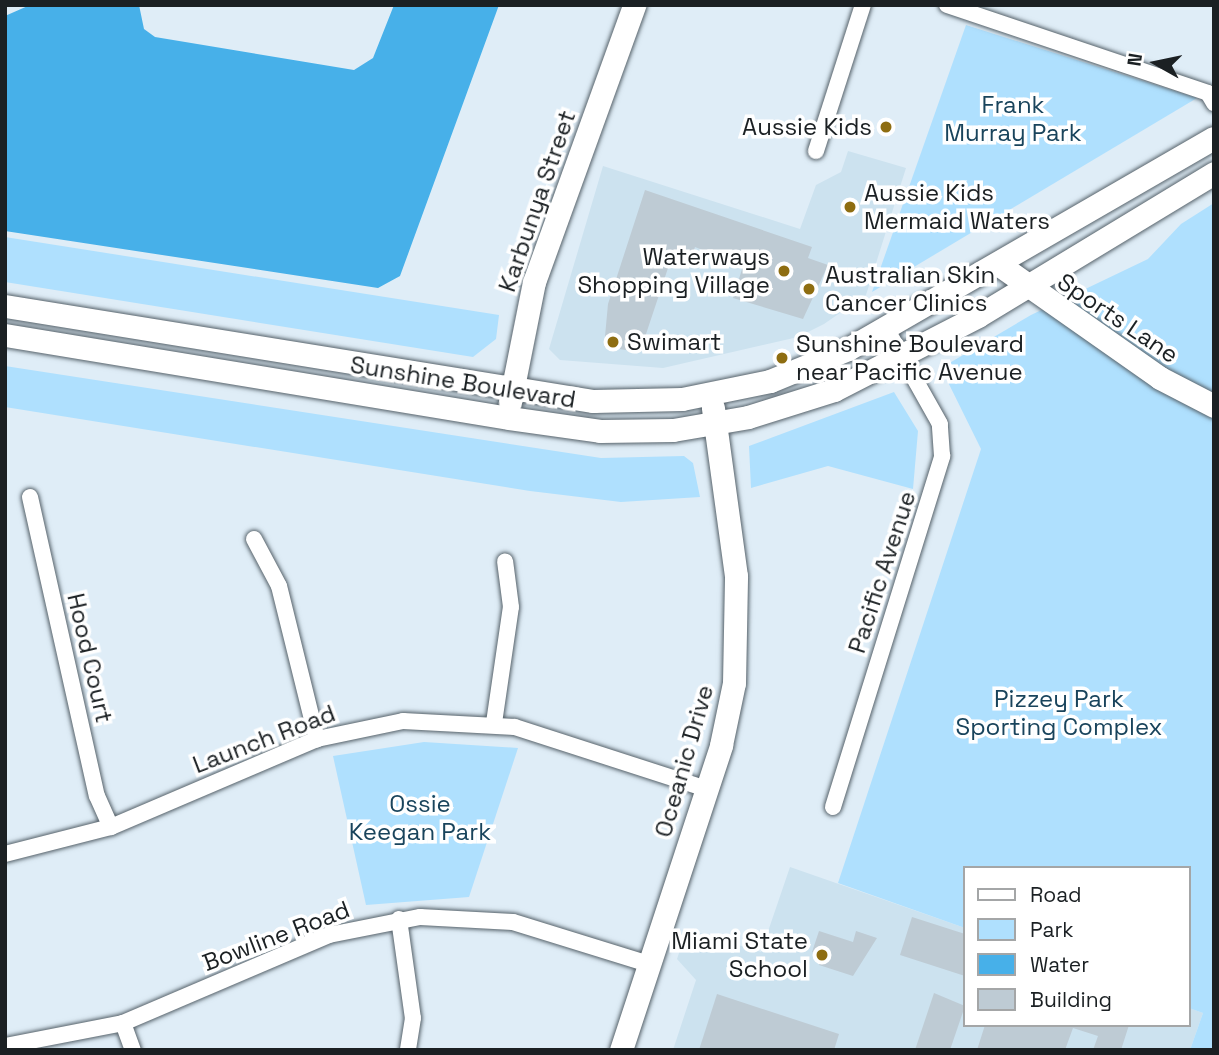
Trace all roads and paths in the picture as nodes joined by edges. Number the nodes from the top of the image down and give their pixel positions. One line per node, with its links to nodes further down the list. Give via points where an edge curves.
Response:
1 (634, 5): 14 (main road, Karbunya Street, via 534,282)
2 (863, 5): 6 (street)
3 (947, 5): 4 (street, via 1208,93)
4 (1214, 103)
5 (1214, 138): 8 (main road)
6 (816, 151)
7 (1214, 173): 9 (main road)
8 (999, 264): 9 (main road, Sports Lane); 11 (main road)
9 (1027, 287): 13 (main road); 16 (main road, Sports Lane, via 1180,391)
10 (5, 306): 14 (main road, Sunshine Boulevard)
11 (886, 328): 13 (street, Pacific Avenue); 15 (main road, Sunshine Boulevard, via 799,371)
12 (5, 335): 17 (main road, Sunshine Boulevard)
13 (903, 356): 18 (main road, Sunshine Boulevard, via 805,402); 25 (street, Pacific Avenue, via 940,424 942,456)
14 (512, 389): 15 (main road, Sunshine Boulevard, via 593,401); 17 (main road, Karbunya Street)
15 (711, 395): 18 (main road, Oceanic Drive)
16 (1214, 406)
17 (509, 418): 18 (main road, Sunshine Boulevard, via 637,433)
18 (715, 424): 24 (main road, Oceanic Drive, via 738,613 728,714)
19 (30, 497): 26 (street, Hood Court, via 97,796)
20 (254, 539): 23 (street, via 279,586)
21 (505, 561): 22 (street, via 511,607)
22 (494, 723): 23 (street, Launch Road, via 403,721); 24 (street, Launch Road)
23 (317, 738): 26 (street, Launch Road)
24 (708, 789): 29 (main road, Oceanic Drive)
25 (833, 807)
26 (111, 827): 27 (street, Launch Road)
27 (5, 854)
28 (399, 919): 29 (street, Bowline Road, via 513,922); 30 (street, Bowline Road, via 308,943); 33 (street, via 413,1008)
29 (649, 964): 34 (main road, Oceanic Drive)
30 (123, 1023): 31 (street, Bowline Road); 32 (street)
31 (5, 1046)
32 (133, 1050)
33 (408, 1050)
34 (621, 1050)

